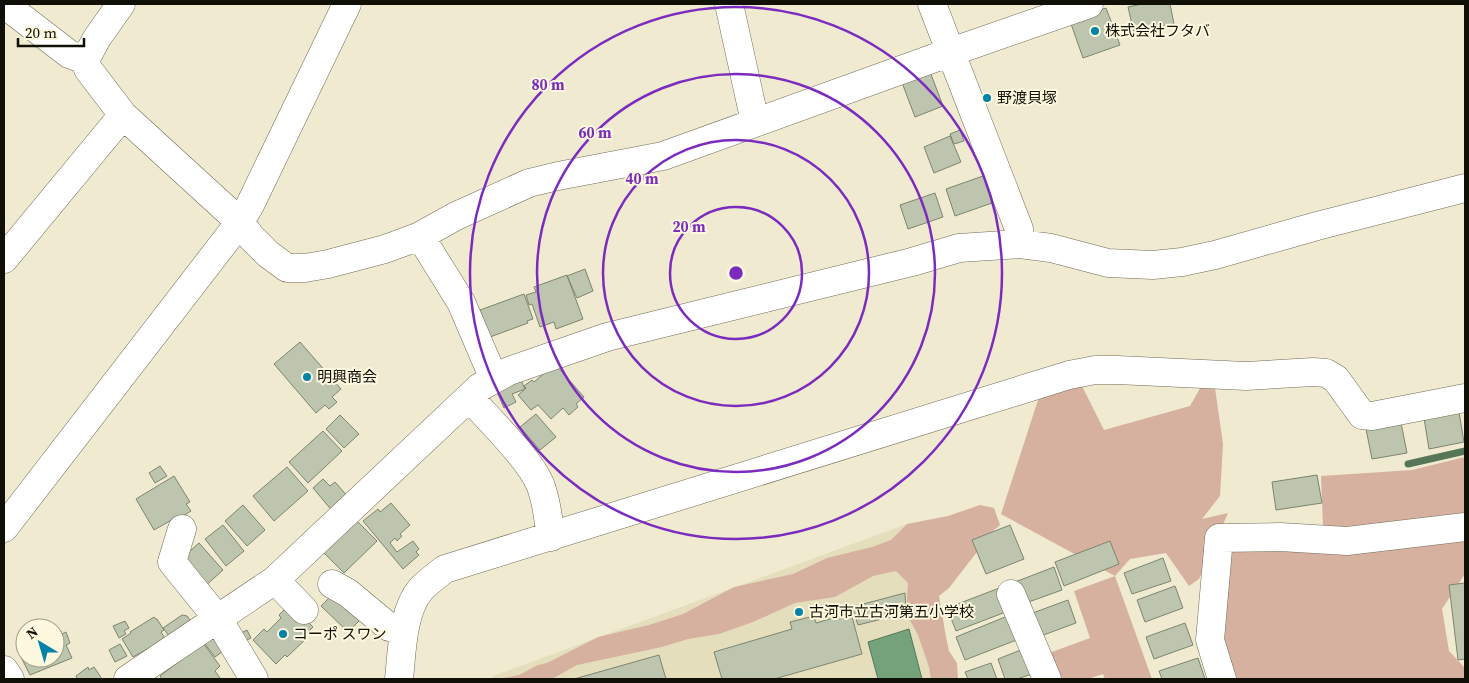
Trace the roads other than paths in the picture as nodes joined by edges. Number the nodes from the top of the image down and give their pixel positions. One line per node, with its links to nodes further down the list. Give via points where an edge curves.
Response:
1 (4, 4): 8 (street, via 69,54)
2 (121, 4): 8 (street)
3 (347, 4): 12 (street)
4 (729, 4): 10 (street)
5 (932, 4): 7 (street)
6 (1089, 4): 7 (street)
7 (950, 52): 10 (street); 14 (street, via 1019,229)
8 (84, 60): 9 (street)
9 (123, 116): 12 (street); 15 (street)
10 (755, 122): 13 (street, via 663,156 528,184)
11 (1465, 188): 14 (street, via 1182,262 1153,265 1108,263 1051,248)
12 (240, 222): 13 (street, via 268,254 288,268 328,264); 20 (street)
13 (420, 236): 16 (street, via 461,302)
14 (1020, 244): 16 (street, via 959,248 607,337)
15 (4, 259)
16 (494, 379): 17 (street)
17 (470, 398): 22 (street, via 525,460 539,482); 23 (street)
18 (1465, 398): 22 (street, via 1372,416 1362,415 1336,379 1326,373 1246,376 1095,370 1069,375)
19 (1465, 527): 33 (street, via 1347,541 1218,538 1210,640)
20 (4, 528)
21 (182, 529): 27 (street, via 172,562)
22 (551, 537): 28 (street, via 445,569 420,590)
23 (275, 580): 26 (street); 27 (street)
24 (332, 584): 28 (street, via 390,627)
25 (1011, 594): 32 (street)
26 (304, 610)
27 (218, 619): 29 (street); 30 (street)
28 (405, 628): 31 (street)
29 (128, 679)
30 (254, 679)
31 (399, 679)
32 (1046, 679)
33 (1222, 679)

